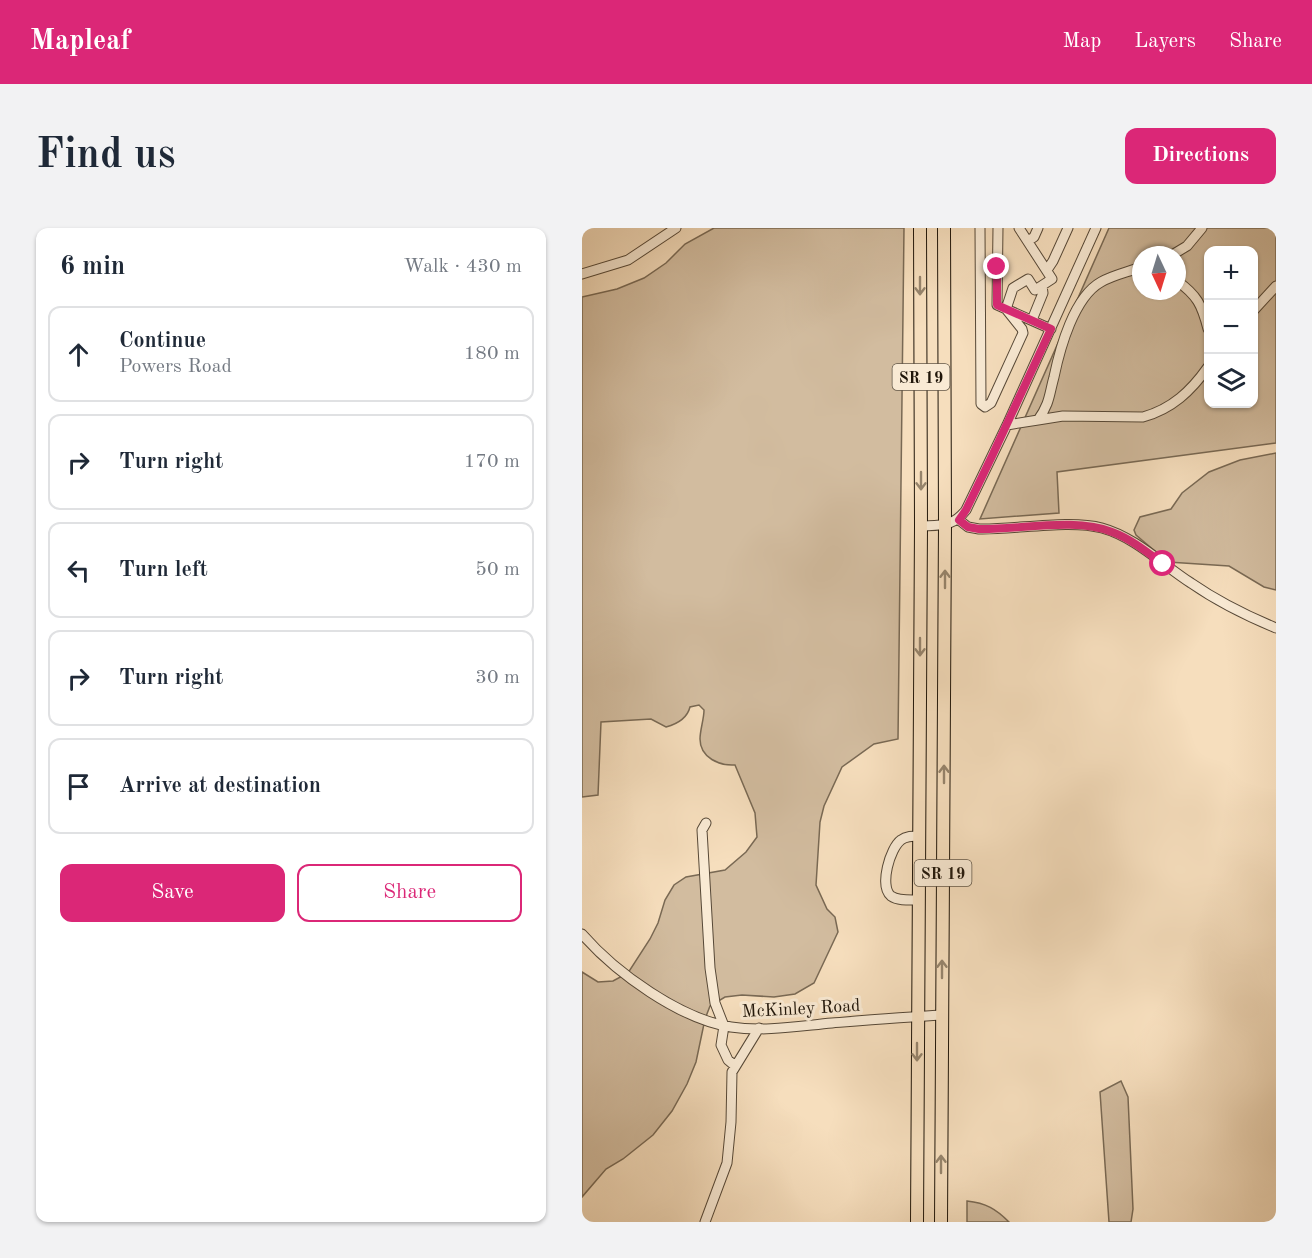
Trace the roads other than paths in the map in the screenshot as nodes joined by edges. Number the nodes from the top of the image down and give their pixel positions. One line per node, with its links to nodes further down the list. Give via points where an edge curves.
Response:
1 (676, 228): 16 (street, via 628,260)
2 (920, 228): 31 (main road, SR 19, one-way to 31)
3 (935, 228): 17 (main road, via 938,267)
4 (944, 228): 17 (main road, SR 19)
5 (980, 228): 22 (street, via 981,404 985,407 991,403 1023,333)
6 (998, 228): 22 (street, via 997,305)
7 (1019, 228): 12 (street)
8 (1038, 228): 12 (street)
9 (1068, 228): 14 (street)
10 (1096, 228): 25 (street)
11 (1202, 228): 13 (street)
12 (1028, 242): 14 (street)
13 (1186, 247)
14 (1047, 270): 18 (street, via 1052,279)
15 (1132, 270): 27 (street, via 1100,282 1079,306 1058,360 1049,402)
16 (582, 274)
17 (944, 280): 30 (main road, SR 19)
18 (1042, 286): 22 (street, via 1035,290 1028,279 1013,288); 24 (street)
19 (1276, 286): 21 (street)
20 (1186, 289): 23 (street, via 1196,297)
21 (1258, 306)
22 (1006, 309): 24 (street)
23 (1204, 314)
24 (1032, 320): 25 (street)
25 (1051, 329): 28 (street)
26 (1204, 374): 27 (street, via 1176,402 1143,417 1063,416)
27 (1038, 420): 28 (street)
28 (1007, 425): 29 (street)
29 (959, 520): 30 (street); 32 (street, via 979,529 1071,525 1102,528 1132,542 1220,600)
30 (945, 524): 31 (street); 37 (main road, SR 19, one-way to 30)
31 (921, 526): 34 (main road, SR 19, one-way to 34)
32 (1276, 628)
33 (706, 823): 39 (street, via 702,830 710,968 715,1003)
34 (919, 836): 35 (main road, SR 19); 35 (street, via 900,841 887,870 889,894)
35 (918, 900): 38 (main road, SR 19)
36 (582, 934): 39 (street, McKinley Road, via 608,962 648,990 698,1018)
37 (942, 1015): 38 (street, McKinley Road); 44 (main road, SR 19, one-way to 37)
38 (918, 1016): 40 (street, McKinley Road); 43 (main road, SR 19, one-way to 43)
39 (724, 1026): 40 (street, McKinley Road); 41 (street, via 721,1045)
40 (759, 1028): 41 (street)
41 (734, 1065): 42 (street, via 727,1163)
42 (705, 1222)
43 (917, 1222)
44 (941, 1222)

